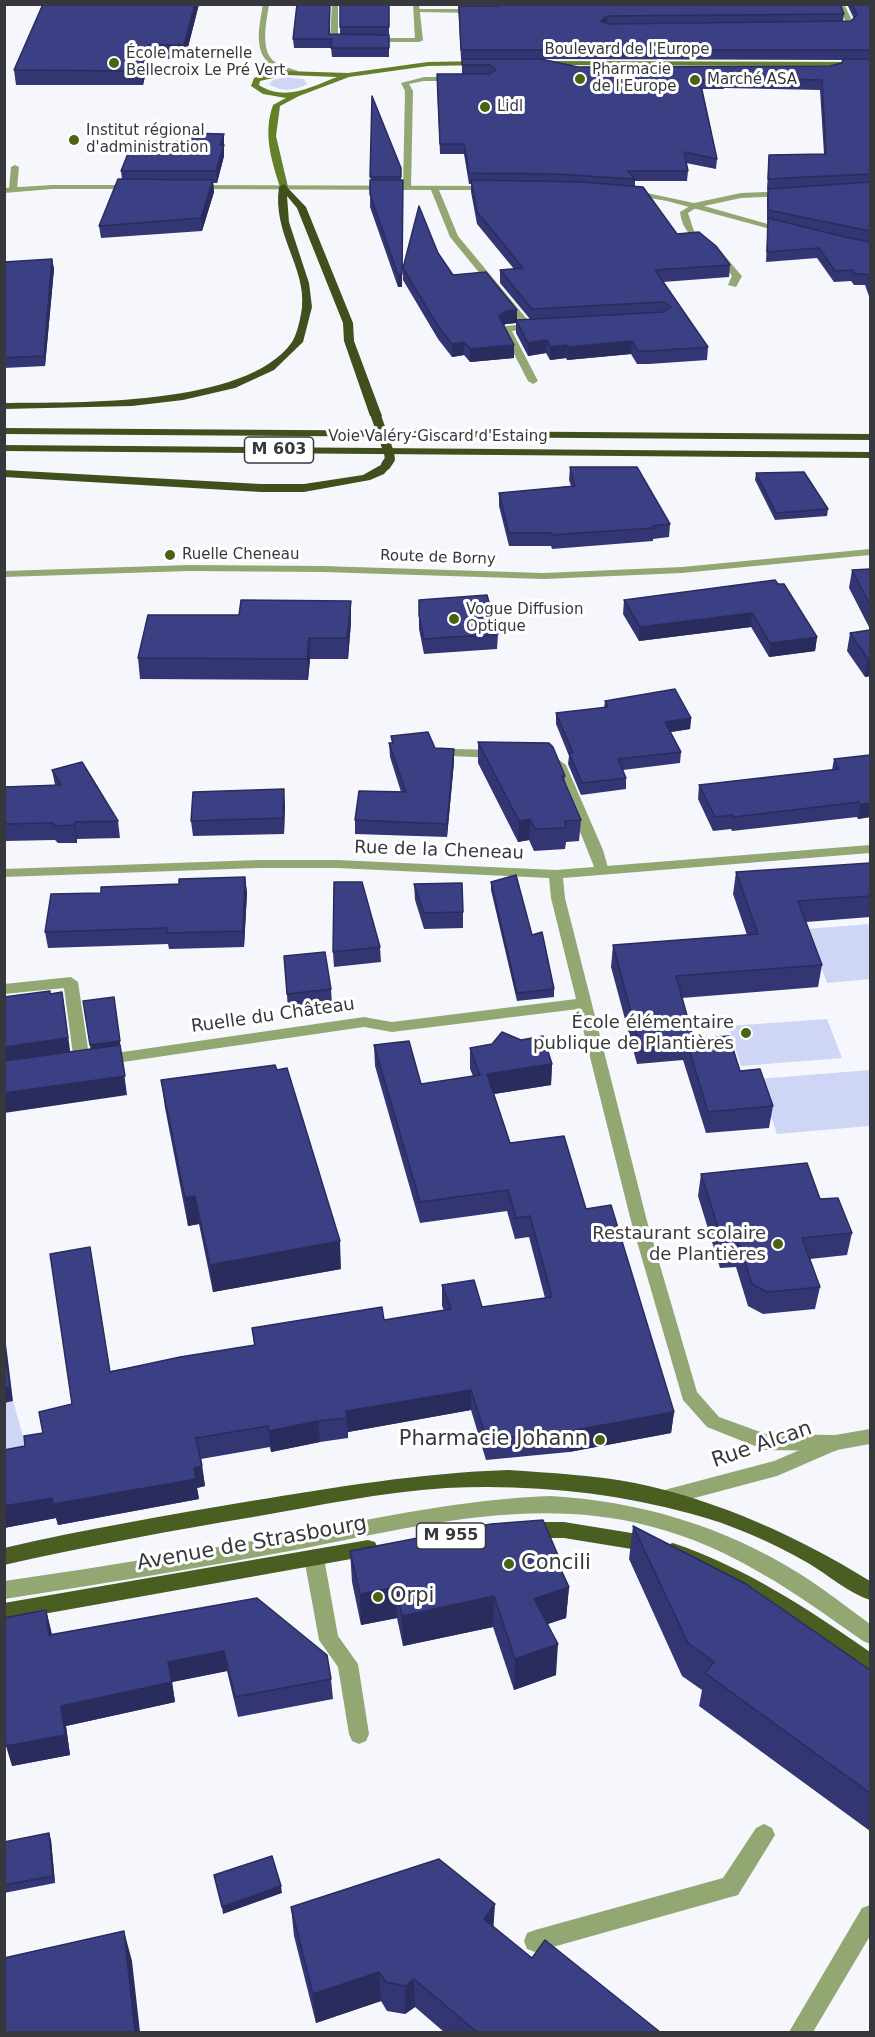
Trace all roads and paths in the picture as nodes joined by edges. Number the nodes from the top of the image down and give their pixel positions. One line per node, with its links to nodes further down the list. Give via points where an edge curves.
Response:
1 (266, 4): 9 (street, via 263,48)
2 (335, 4): 7 (street, via 334,40)
3 (840, 4): 6 (street, via 851,24)
4 (416, 8): 5 (street); 8 (street, via 419,39)
5 (488, 11)
6 (821, 28)
7 (355, 40)
8 (366, 40)
9 (270, 62): 14 (street); 17 (street)
10 (489, 63): 16 (main road, via 428,64)
11 (537, 63): 12 (street, via 578,72 830,71 836,70)
12 (835, 63): 13 (main road)
13 (870, 64)
14 (295, 73): 15 (main road); 17 (main road)
15 (309, 75): 16 (main road); 19 (main road, via 316,77)
16 (348, 75): 19 (main road)
17 (262, 77): 20 (main road, via 255,86)
18 (468, 79): 27 (street, via 405,83 409,91)
19 (320, 85): 21 (main road)
20 (264, 92): 21 (main road); 22 (main road)
21 (299, 94): 22 (main road)
22 (277, 105): 26 (main road, via 272,141)
23 (15, 167): 30 (street)
24 (142, 187): 30 (street)
25 (188, 187): 26 (street)
26 (284, 187): 27 (street); 39 (highway, via 281,208 308,307 296,345 279,362 249,379 185,397); 44 (highway, bridge, via 301,207 348,323 349,341 389,453 390,459 380,472 304,488)
27 (407, 188): 28 (street)
28 (434, 188): 29 (street); 37 (street, via 454,237)
29 (500, 188)
30 (9, 190)
31 (622, 192): 33 (street)
32 (798, 193): 33 (street, via 725,198)
33 (695, 206): 34 (street); 35 (street, via 684,212 685,222 695,238 718,253 737,276)
34 (792, 232)
35 (733, 285)
36 (550, 326): 37 (street)
37 (528, 327): 38 (street, via 506,329)
38 (533, 381)
39 (4, 406)
40 (4, 431): 41 (highway, Voie Valéry-Giscard d'Estaing / M 603)
41 (870, 437)
42 (4, 448): 43 (highway, Voie Valéry-Giscard d'Estaing / M 603)
43 (870, 455)
44 (4, 473)
45 (870, 552): 46 (street, Route de Borny, via 682,570 544,576 212,568)
46 (4, 574)
47 (454, 753): 48 (street)
48 (512, 754)
49 (536, 754): 51 (street, via 548,754 560,765)
50 (870, 849): 51 (street, Rue de la Cheneau)
51 (602, 871): 53 (street, Rue de la Cheneau)
52 (4, 873): 53 (street, Rue de la Cheneau, via 338,864)
53 (555, 874): 55 (street)
54 (4, 989): 55 (street, Ruelle du Château, via 71,982 76,1063 364,1022 392,1027)
55 (583, 1004): 57 (street, via 689,1395 713,1422 765,1442)
56 (870, 1437): 57 (street, Rue Alcan)
57 (835, 1443): 58 (street, Rue Alcan, via 777,1468)
58 (668, 1497): 61 (main road, Avenue de Strasbourg, via 585,1482 510,1477 420,1481 94,1536); 64 (main road, Avenue de Strasbourg, via 776,1537)
59 (512, 1530): 67 (main road, M 955, via 564,1530 641,1541 698,1558 747,1580)
60 (388, 1545): 62 (main road, Avenue de Strasbourg)
61 (4, 1557)
62 (314, 1558): 65 (main road, Avenue de Strasbourg); 68 (street, via 328,1640 348,1664)
63 (4, 1590): 66 (street, Avenue de Strasbourg / M 955, via 243,1552 468,1510 524,1503 581,1505 629,1512 715,1539 782,1574)
64 (870, 1591)
65 (4, 1612)
66 (870, 1635)
67 (870, 1663)
68 (359, 1734)
69 (764, 1835): 71 (street, via 730,1887)
70 (870, 1916): 72 (street)
71 (535, 1941)
72 (800, 2032)

